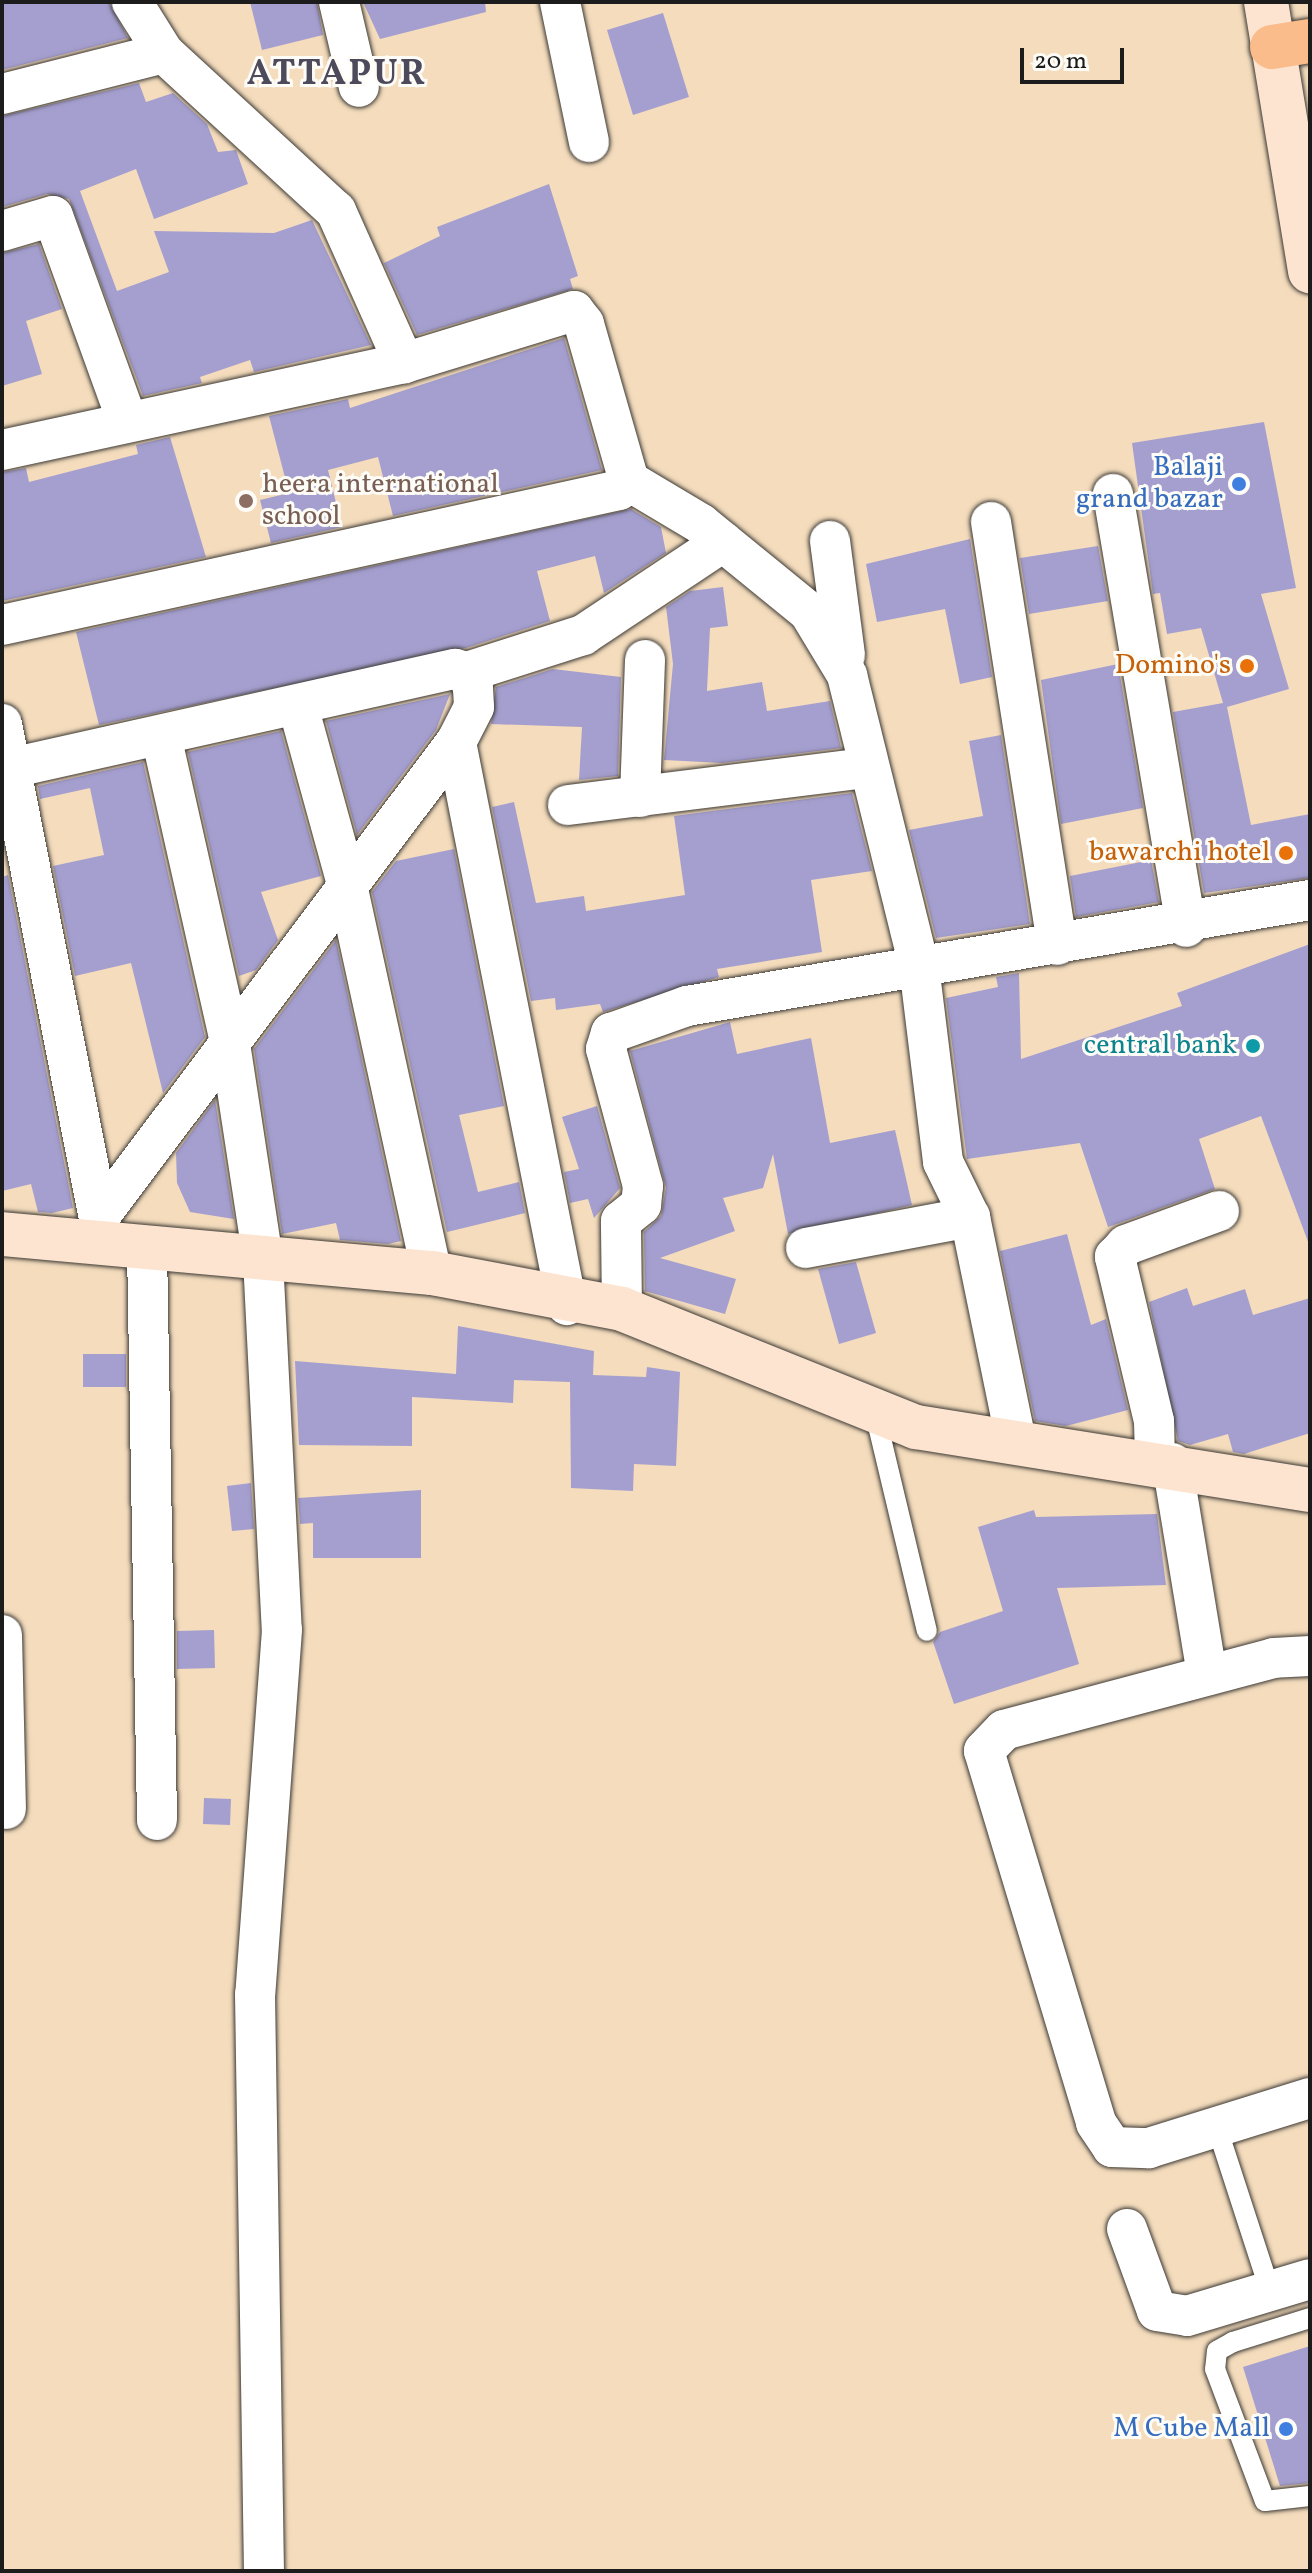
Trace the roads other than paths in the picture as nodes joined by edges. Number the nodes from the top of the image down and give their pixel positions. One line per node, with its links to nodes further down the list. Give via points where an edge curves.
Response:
1 (132, 2): 6 (street)
2 (339, 2): 7 (street)
3 (560, 2): 9 (street)
4 (1266, 2): 5 (street)
5 (1291, 44): 11 (street)
6 (164, 53): 8 (street); 12 (street, via 336,211)
7 (359, 87)
8 (2, 94)
9 (589, 142)
10 (2, 231): 13 (street, via 53,216)
11 (1310, 271)
12 (404, 363): 13 (street); 15 (street, via 574,311 588,337)
13 (126, 418): 14 (street)
14 (2, 450)
15 (629, 481): 19 (street); 20 (street, via 619,490)
16 (1113, 494): 34 (street)
17 (991, 522): 35 (street)
18 (830, 541): 23 (street)
19 (723, 542): 22 (street, via 583,635); 23 (street, via 809,612)
20 (2, 625)
21 (645, 660): 30 (street)
22 (467, 672): 24 (street, via 455,669); 27 (street, via 474,707)
23 (847, 675): 28 (street)
24 (298, 706): 26 (street); 32 (street)
25 (2, 724): 29 (street)
26 (162, 740): 29 (street); 37 (street)
27 (456, 742): 32 (street); 46 (street)
28 (867, 768): 30 (street); 36 (street)
29 (7, 769): 40 (street)
30 (640, 797): 31 (street)
31 (568, 805)
32 (346, 880): 37 (street); 45 (street)
33 (1310, 900): 34 (street)
34 (1186, 927): 35 (street)
35 (1057, 945): 36 (street)
36 (919, 966): 39 (street, via 943,1162); 47 (street, via 687,1006 611,1033 606,1049 643,1186 641,1205 621,1221)
37 (229, 1037): 40 (street); 44 (street)
38 (1219, 1211): 50 (street, via 1126,1245 1115,1257)
39 (970, 1217): 43 (street); 49 (street)
40 (102, 1232): 41 (street); 42 (street)
41 (2, 1234)
42 (147, 1247): 44 (street); 57 (street)
43 (806, 1248)
44 (263, 1259): 45 (street); 65 (street, via 282,1630 255,1994)
45 (432, 1273): 46 (street)
46 (567, 1305): 47 (street)
47 (622, 1309): 48 (street)
48 (874, 1409): 49 (street, via 916,1427); 52 (lane)
49 (1016, 1442): 50 (street)
50 (1164, 1462): 51 (street); 55 (street)
51 (1310, 1490)
52 (927, 1631)
53 (2, 1635): 56 (street)
54 (1310, 1656): 55 (street)
55 (1207, 1675): 58 (street, via 1004,1730 984,1751 1096,2123 1112,2147 1149,2148)
56 (6, 1809)
57 (157, 1820)
58 (1310, 2098)
59 (1222, 2143): 62 (lane)
60 (1127, 2229): 62 (street, via 1157,2311 1187,2316)
61 (1310, 2279): 62 (street)
62 (1270, 2291)
63 (1310, 2318): 64 (lane, via 1233,2342 1217,2351 1215,2369 1265,2501)
64 (1310, 2496)
65 (264, 2571)

